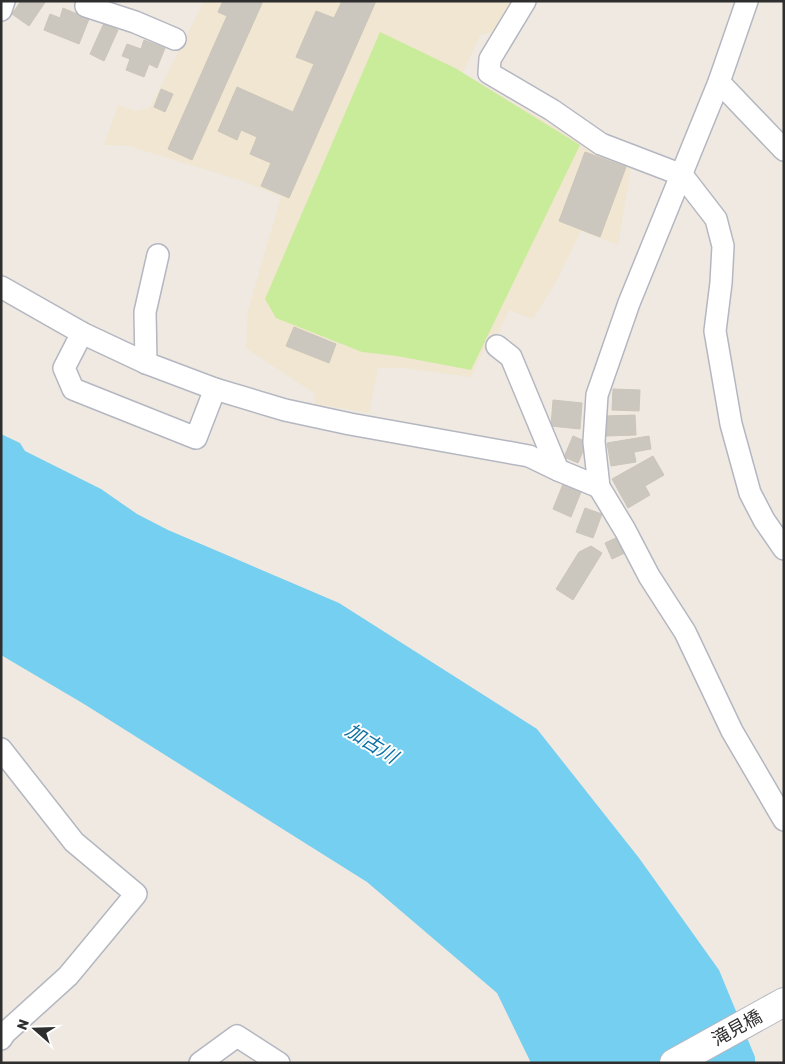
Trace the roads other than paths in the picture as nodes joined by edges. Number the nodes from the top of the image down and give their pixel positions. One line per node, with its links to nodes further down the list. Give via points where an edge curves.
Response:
1 (88, 1): 4 (street, via 86,6)
2 (525, 1): 7 (street, via 490,59 489,72 601,144)
3 (747, 1): 5 (street)
4 (175, 39)
5 (719, 82): 6 (street); 7 (street)
6 (784, 150)
7 (682, 175): 15 (street, via 629,303 597,395 594,442); 16 (street, via 716,220 721,237 721,284 715,331 731,424 750,492)
8 (158, 255): 12 (street, via 145,312)
9 (1, 287): 10 (street)
10 (82, 333): 12 (street); 13 (street, via 64,368 73,389 196,438)
11 (497, 346): 14 (street, via 511,357)
12 (146, 363): 13 (street)
13 (215, 389): 14 (street, via 285,410 350,424 529,456)
14 (558, 470): 15 (street)
15 (599, 487): 18 (street, via 685,632 732,731)
16 (784, 549)
17 (1, 749): 20 (street, via 74,842 136,894 68,976)
18 (784, 820)
19 (778, 1005): 23 (street, 滝見橋)
20 (1, 1040)
21 (200, 1063): 22 (street, via 237,1036)
22 (278, 1063)
23 (674, 1063)

